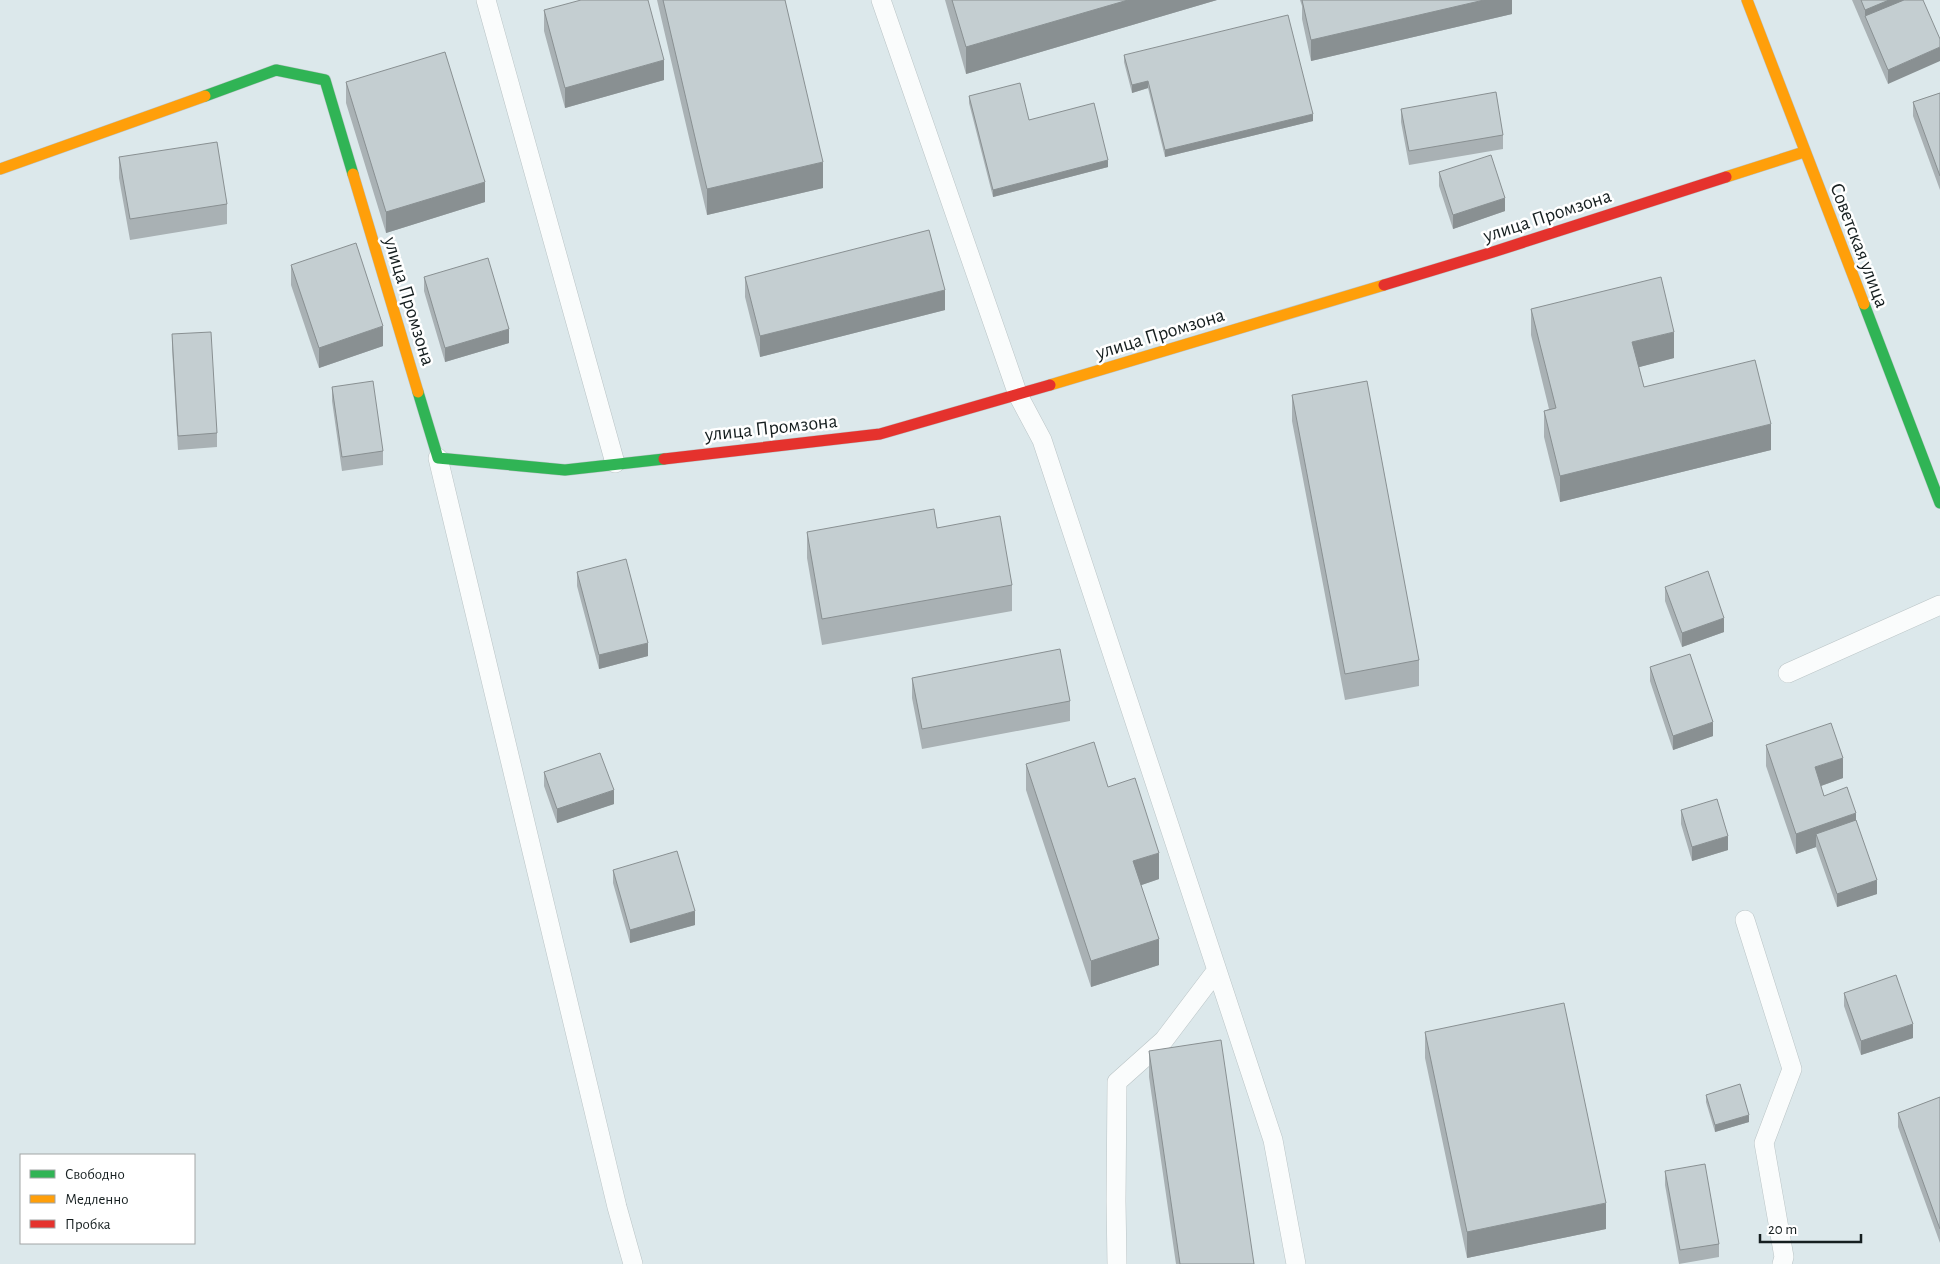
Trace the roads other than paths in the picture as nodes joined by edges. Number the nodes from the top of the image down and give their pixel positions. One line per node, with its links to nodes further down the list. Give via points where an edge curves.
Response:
1 (486, 0): 8 (lane)
2 (880, 0): 6 (lane)
3 (1747, 0): 4 (street, Советская улица)
4 (1804, 152): 6 (street, улица Промзона, via 1493,252); 9 (street, Советская улица)
5 (0, 169): 7 (street, улица Промзона, via 276,70 325,80)
6 (1018, 395): 8 (street, улица Промзона, via 880,434); 13 (lane, via 1042,440)
7 (438, 458): 8 (street, улица Промзона, via 566,470); 14 (lane)
8 (615, 463)
9 (1940, 503)
10 (1940, 605): 11 (lane)
11 (1788, 673)
12 (1745, 920): 17 (lane, via 1792,1069 1764,1143 1784,1257)
13 (1216, 970): 15 (lane, via 1164,1040 1117,1082); 16 (lane, via 1272,1140)
14 (633, 1264)
15 (1118, 1264)
16 (1296, 1264)
17 (1782, 1264)

